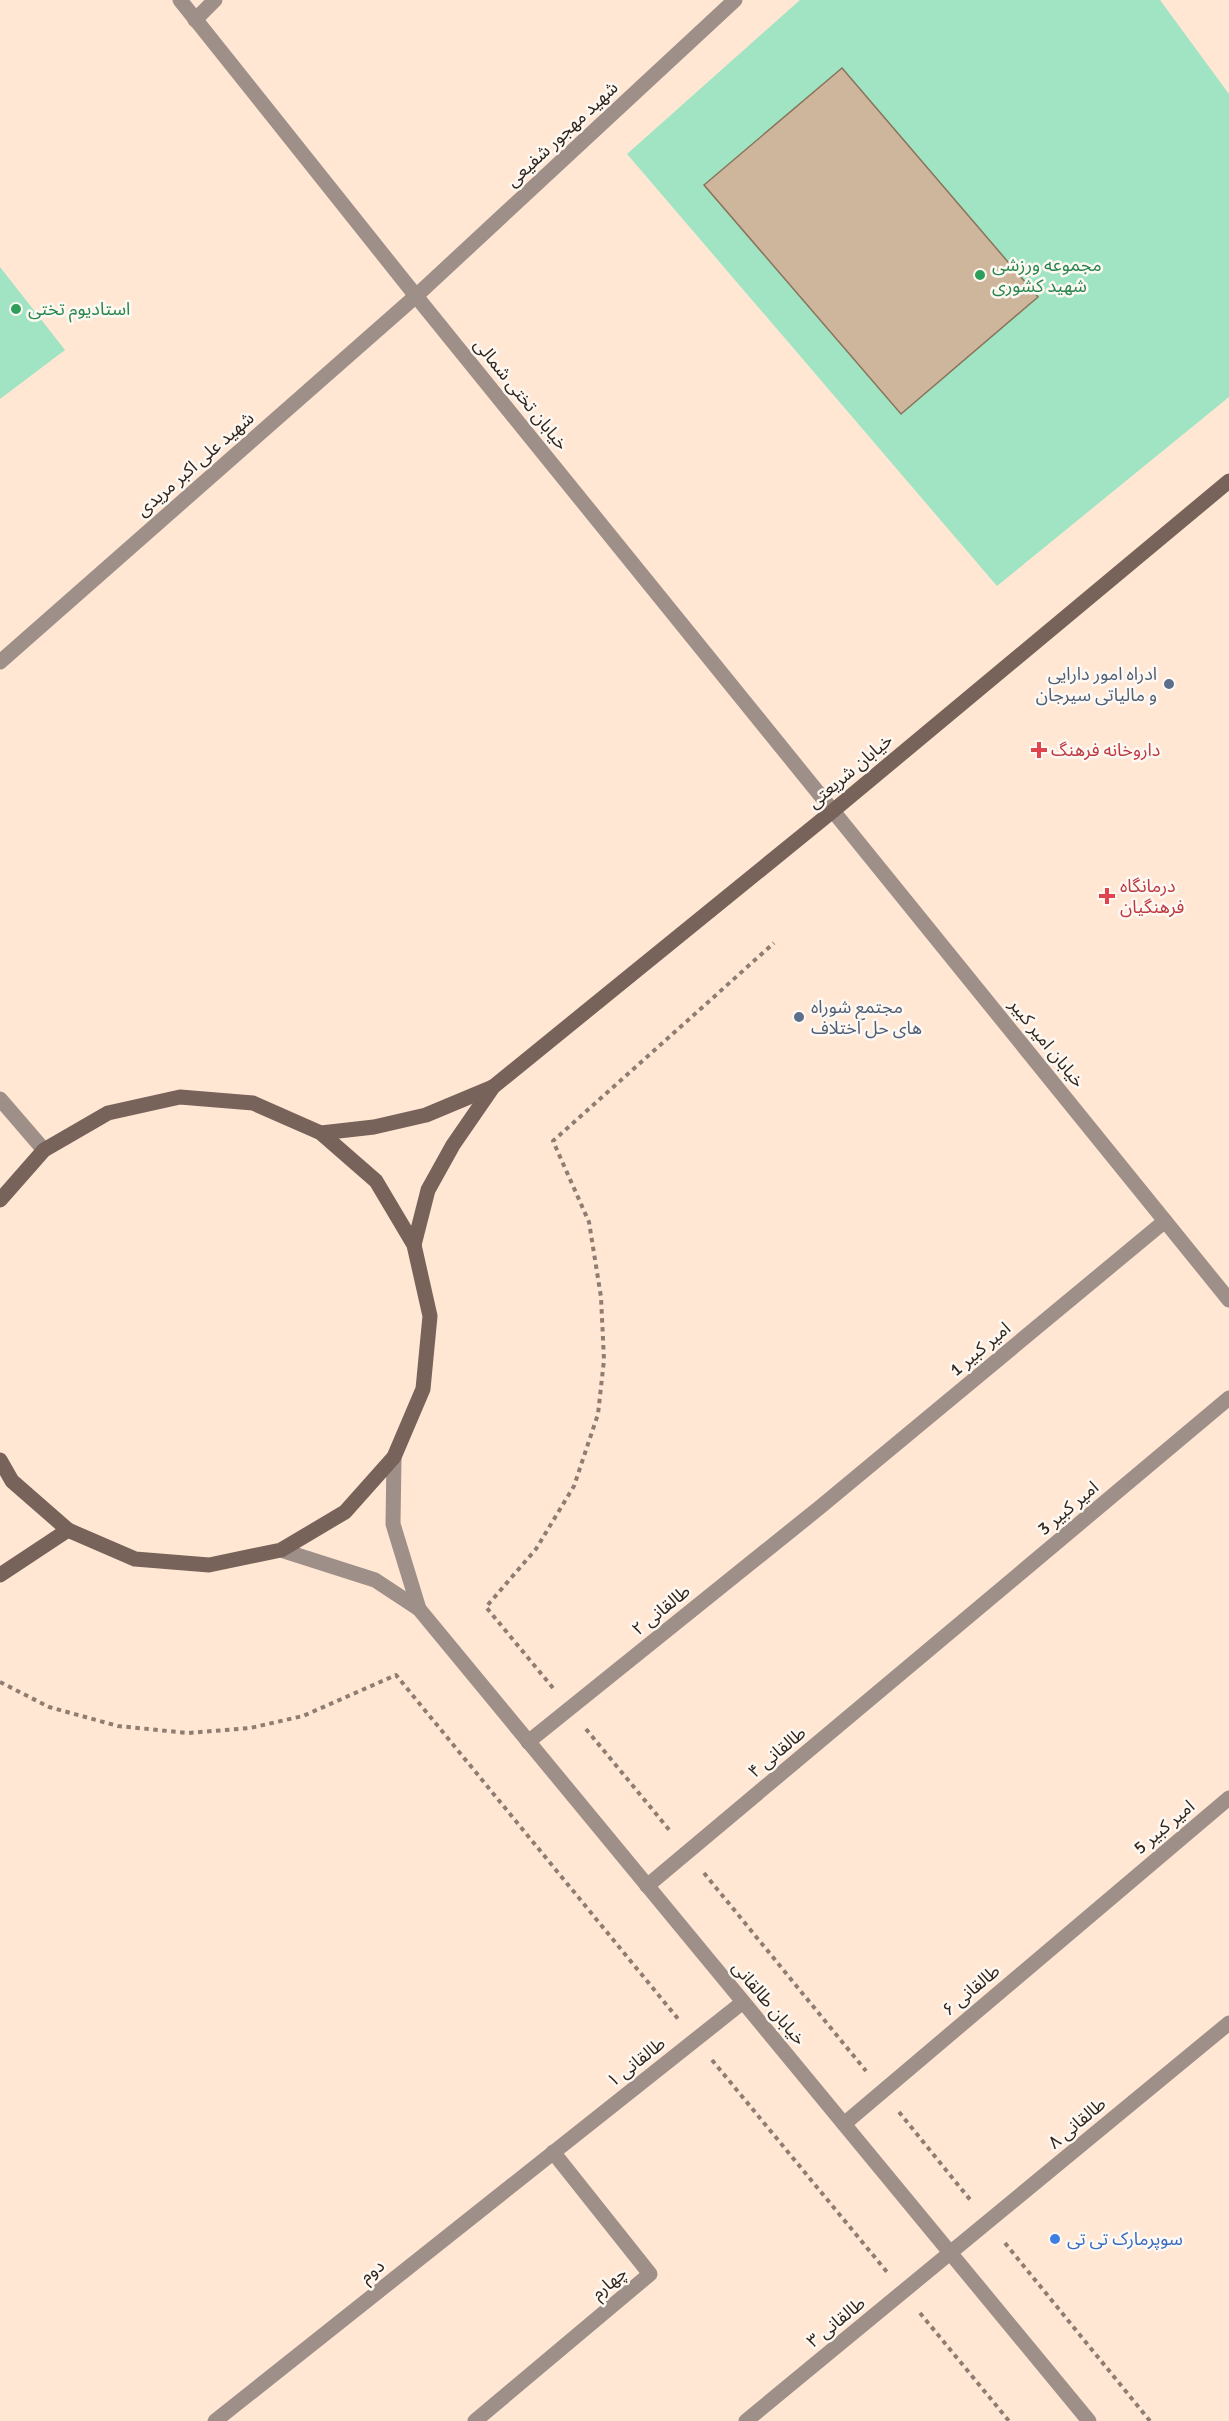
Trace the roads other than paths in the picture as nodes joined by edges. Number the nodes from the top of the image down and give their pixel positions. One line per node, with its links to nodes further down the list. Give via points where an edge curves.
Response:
1 (180, 0): 4 (street, خیابان تختی شمالی)
2 (215, 0): 4 (street)
3 (735, 0): 5 (street, شهید مهجور شفیعی)
4 (195, 20): 5 (street, خیابان تختی شمالی)
5 (416, 296): 7 (street, شهید علی اکبر مریدی); 8 (street, خیابان تختی شمالی)
6 (1229, 481): 8 (main road, خیابان شریعتی)
7 (0, 662)
8 (834, 810): 9 (main road, خیابان شریعتی); 14 (street, خیابان امیر کبیر)
9 (493, 1087): 11 (main road, via 426,1115 374,1127); 15 (main road, via 453,1144 428,1190)
10 (0, 1099): 12 (street)
11 (321, 1133): 12 (main road, via 253,1103 180,1097 108,1113); 15 (main road, via 376,1181)
12 (44, 1150): 13 (main road)
13 (0, 1200)
14 (1165, 1221): 16 (street, خیابان امیر کبیر); 20 (street, امیر کبیر 1)
15 (414, 1245): 18 (main road, via 430,1316 423,1389)
16 (1229, 1300)
17 (1229, 1398): 25 (street, امیر کبیر 3)
18 (394, 1457): 22 (main road, via 345,1512); 24 (street, via 393,1524)
19 (0, 1460): 21 (main road, via 12,1481)
20 (819, 1508): 26 (street, طالقانی ۲)
21 (68, 1530): 22 (main road, via 135,1559 209,1566); 23 (main road)
22 (281, 1550): 24 (street, via 375,1580)
23 (0, 1575)
24 (419, 1609): 26 (street, خیابان طالقانی)
25 (932, 1648): 28 (street, طالقانی ۴)
26 (528, 1742): 28 (street, خیابان طالقانی)
27 (1229, 1798): 29 (street, امیر کبیر 5)
28 (647, 1886): 30 (street, خیابان طالقانی)
29 (1124, 1886): 32 (street, طالقانی ۶)
30 (743, 2002): 32 (street, خیابان طالقانی); 33 (street, طالقانی ۱)
31 (1229, 2023): 34 (street, طالقانی ۸)
32 (844, 2124): 34 (street, خیابان طالقانی)
33 (553, 2152): 35 (street, دوم); 36 (street, چهارم, via 650,2274)
34 (950, 2253): 37 (street, طالقانی ۳); 38 (street, خیابان طالقانی)
35 (215, 2421)
36 (474, 2421)
37 (746, 2421)
38 (1089, 2421)

